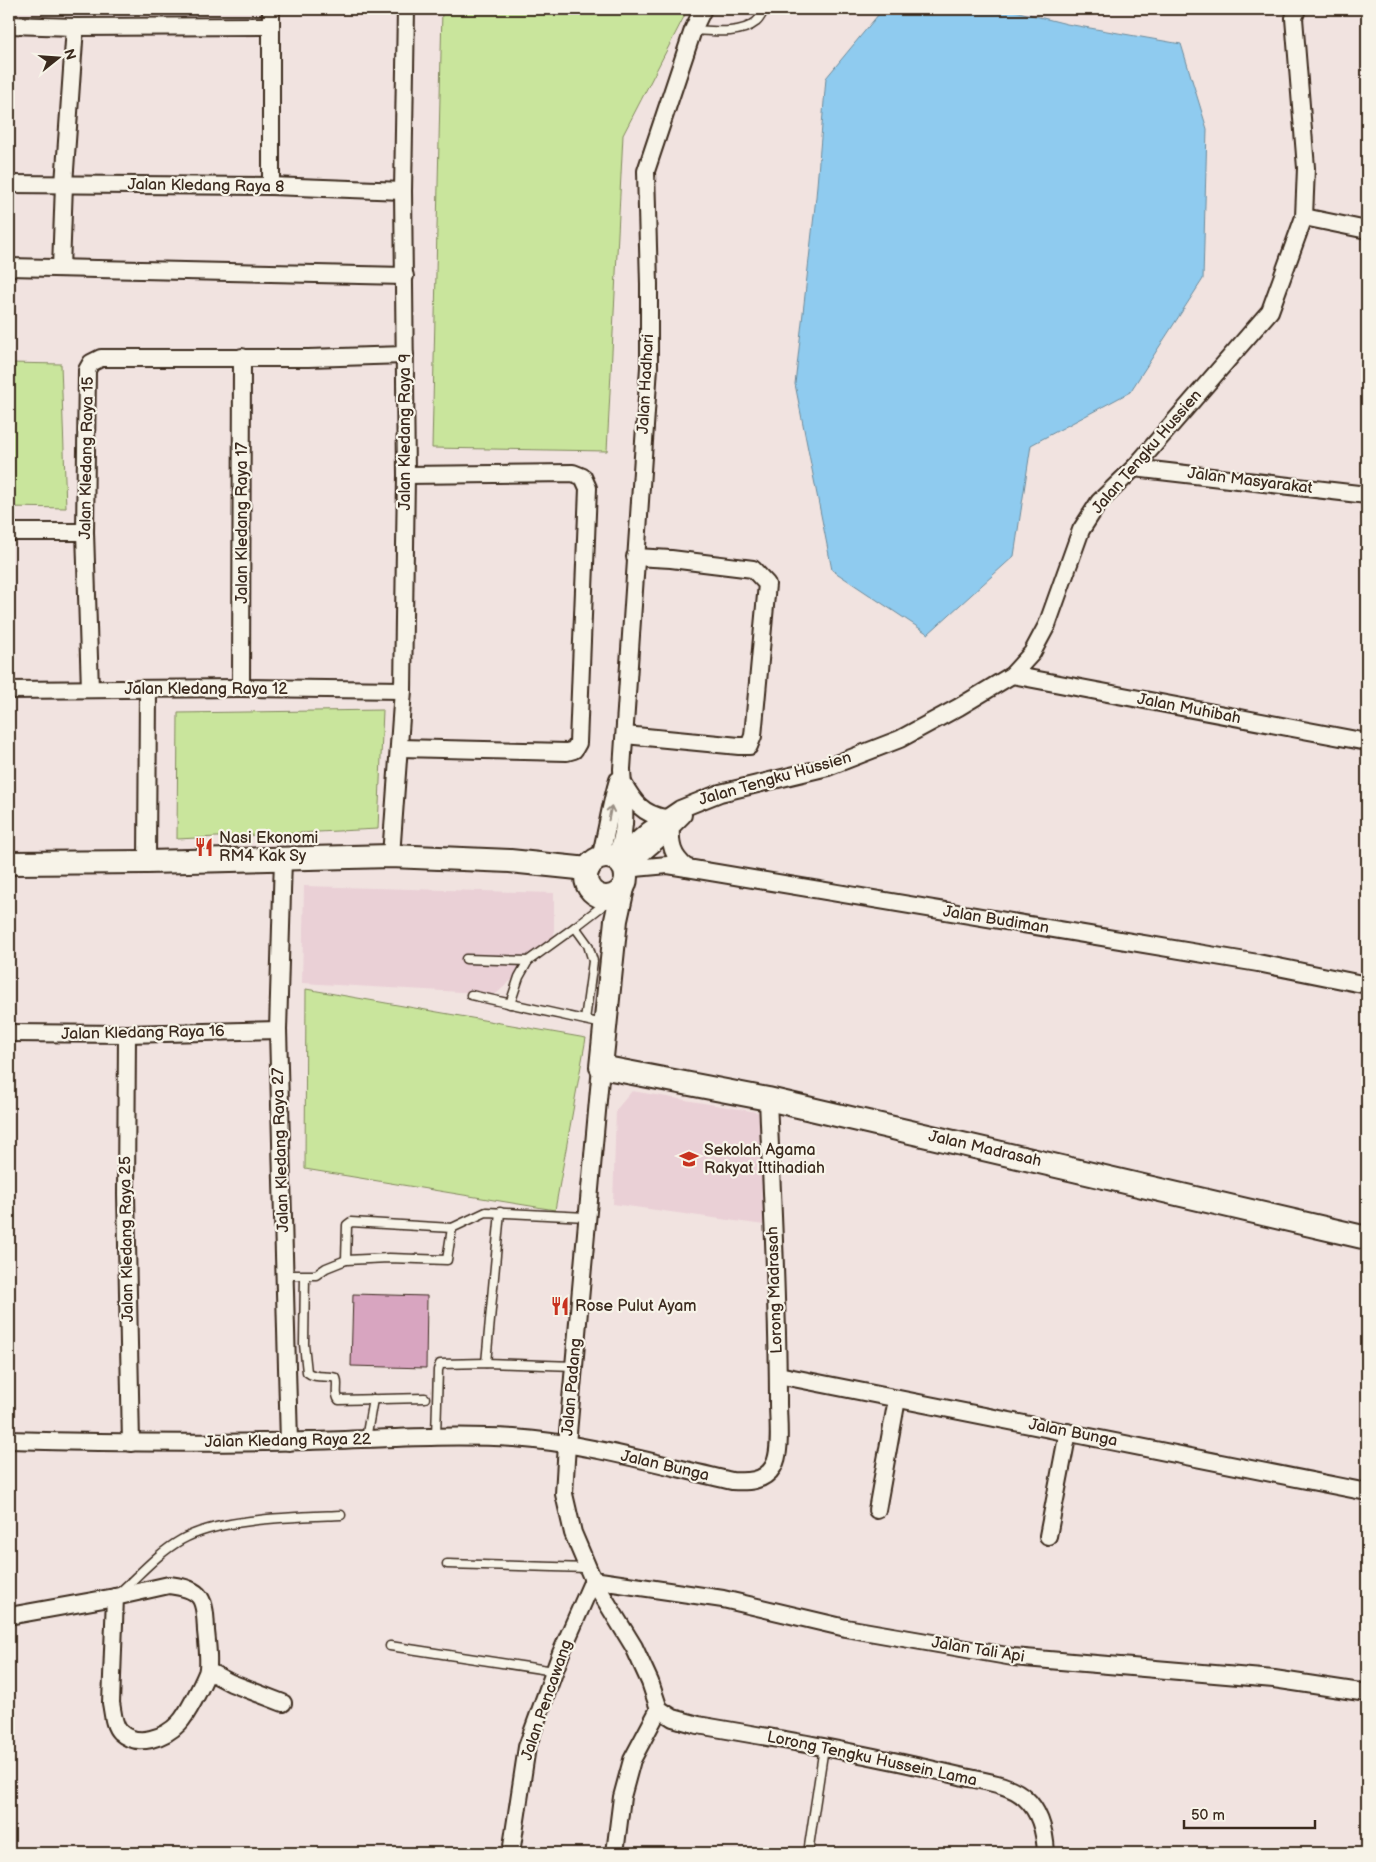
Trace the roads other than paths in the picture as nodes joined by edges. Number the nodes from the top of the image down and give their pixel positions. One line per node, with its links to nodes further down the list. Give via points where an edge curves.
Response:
1 (271, 9): 7 (street)
2 (406, 9): 13 (street, Jalan Kledang Raya 9)
3 (704, 9): 9 (street, Jalan Hadhari)
4 (765, 9): 9 (lane, via 758,21 748,27)
5 (1297, 9): 14 (street, Jalan Tengku Hussien, via 1294,18 1306,168)
6 (9, 25): 8 (street)
7 (271, 26): 8 (street); 12 (street)
8 (76, 27): 11 (street)
9 (693, 30): 26 (street, Jalan Hadhari, via 646,171 648,367)
10 (9, 184): 11 (street, Jalan Kledang Raya 8)
11 (64, 184): 12 (street, Jalan Kledang Raya 8); 17 (street)
12 (271, 186): 13 (street, Jalan Kledang Raya 8)
13 (403, 191): 18 (street, Jalan Kledang Raya 9)
14 (1304, 217): 15 (street); 21 (street, Jalan Tengku Hussien, via 1270,311)
15 (1367, 230)
16 (9, 267): 17 (street)
17 (61, 268): 18 (street)
18 (405, 276): 19 (street, Jalan Kledang Raya 9)
19 (405, 355): 20 (street, Jalan Kledang Raya 15); 22 (street, Jalan Kledang Raya 9)
20 (242, 357): 25 (street, Jalan Kledang Raya 15, via 101,358 91,363 87,370); 28 (street, Jalan Kledang Raya 17)
21 (1134, 468): 23 (street, Jalan Masyarakat); 27 (street, Jalan Tengku Hussien, via 1099,502 1081,530 1047,625 1032,653)
22 (406, 475): 32 (street, Jalan Kledang Raya 9); 35 (street, via 573,472 583,477 588,488 578,744 574,750)
23 (1367, 495)
24 (9, 532): 25 (street)
25 (85, 532): 29 (street, Jalan Kledang Raya 15)
26 (635, 557): 33 (street, Jalan Hadhari); 33 (street, via 753,569 767,584 753,736 749,746)
27 (1012, 675): 34 (street, Jalan Muhibah); 37 (street, Jalan Tengku Hussien, via 900,739 828,767 697,801)
28 (241, 688): 30 (street, Jalan Kledang Raya 12); 32 (street, Jalan Kledang Raya 12)
29 (90, 689): 30 (street, Jalan Kledang Raya 12); 31 (street, Jalan Kledang Raya 12)
30 (148, 689): 41 (street)
31 (9, 690)
32 (403, 690): 35 (street, Jalan Kledang Raya 9)
33 (625, 735): 36 (street, Jalan Hadhari)
34 (1367, 742)
35 (400, 748): 38 (street, Jalan Kledang Raya 9)
36 (623, 776): 37 (street, via 631,797 641,808); 43 (street, Jalan Hadhari, via 614,794 605,838)
37 (668, 822): 43 (street, via 632,845); 44 (street, via 673,854)
38 (391, 856): 39 (street); 40 (street)
39 (283, 858): 41 (street); 54 (street, Jalan Kledang Raya 27)
40 (510, 861): 43 (street); 45 (street, via 530,872 570,880)
41 (147, 862): 42 (street)
42 (9, 863)
43 (611, 867): 44 (street, Jalan Budiman, via 668,865); 45 (street, via 611,897); 45 (street, Jalan Padang, via 586,874 587,884); 50 (street, Jalan Padang, via 616,920)
44 (687, 868): 49 (street, Jalan Budiman, via 1258,963)
45 (596, 898): 46 (lane); 50 (street, Jalan Padang, via 608,942)
46 (575, 927): 48 (lane); 53 (lane, via 592,953)
47 (466, 959): 48 (lane)
48 (528, 961): 52 (lane)
49 (1367, 985)
50 (610, 986): 53 (street, Jalan Padang)
51 (471, 995): 52 (lane)
52 (510, 1004): 53 (lane)
53 (595, 1022): 57 (street, Jalan Padang)
54 (278, 1030): 56 (street, Jalan Kledang Raya 16); 64 (street, Jalan Kledang Raya 27)
55 (9, 1033): 56 (street, Jalan Kledang Raya 16)
56 (127, 1034): 77 (street, Jalan Kledang Raya 25, via 126,1194)
57 (601, 1067): 58 (street, Jalan Madrasah); 60 (street, Jalan Padang)
58 (768, 1099): 62 (street, Jalan Madrasah); 68 (street, Lorong Madrasah)
59 (500, 1212): 60 (lane); 61 (lane, via 486,1212); 66 (lane)
60 (586, 1217): 67 (street, Jalan Padang)
61 (452, 1228): 63 (lane, via 447,1260); 63 (lane, via 351,1222 347,1225)
62 (1367, 1238)
63 (346, 1260): 65 (lane, via 316,1275)
64 (284, 1275): 65 (lane); 76 (street, Jalan Kledang Raya 27)
65 (305, 1276): 70 (lane, via 307,1372 312,1376 336,1378 339,1400)
66 (486, 1363): 67 (lane); 73 (lane, via 440,1364)
67 (574, 1366): 78 (street, Jalan Padang)
68 (778, 1375): 71 (street, Jalan Bunga); 79 (street, Lorong Madrasah, via 778,1454)
69 (424, 1398): 70 (lane)
70 (372, 1399): 74 (lane)
71 (897, 1399): 72 (street, Jalan Bunga); 81 (street)
72 (1068, 1432): 80 (street, Jalan Bunga); 83 (street)
73 (436, 1436): 74 (street, Jalan Kledang Raya 22); 78 (street, Jalan Kledang Raya 22, via 514,1438)
74 (366, 1439): 76 (street, Jalan Kledang Raya 22)
75 (9, 1440): 77 (street, Jalan Kledang Raya 22)
76 (289, 1442): 77 (street, Jalan Kledang Raya 22)
77 (131, 1444)
78 (567, 1444): 79 (street, Jalan Bunga, via 732,1481 749,1482); 85 (street, Jalan Padang, via 564,1494 573,1533)
79 (764, 1477)
80 (1367, 1492)
81 (877, 1510)
82 (341, 1514): 86 (lane, via 256,1521 204,1530 168,1548)
83 (1048, 1536)
84 (447, 1564): 85 (lane)
85 (591, 1574): 90 (street, Jalan Pencawang); 91 (street, Jalan Tali Api, via 723,1599 846,1628 1013,1657 1274,1679); 93 (street, Jalan Padang, via 634,1647)
86 (115, 1597): 87 (street); 89 (street, via 169,1585 185,1587 198,1594 205,1609); 89 (street, via 111,1703 119,1731 130,1739 144,1740 160,1737 172,1730 180,1722)
87 (9, 1616)
88 (390, 1646): 90 (lane)
89 (208, 1671): 92 (street)
90 (554, 1671): 95 (street, Jalan Pencawang, via 527,1747)
91 (1367, 1693)
92 (283, 1703)
93 (658, 1709): 94 (street, Lorong Tengku Hussein Lama, via 673,1718 698,1725); 96 (street, via 632,1760 622,1797)
94 (824, 1747): 97 (lane); 98 (street, Lorong Tengku Hussein Lama, via 913,1764 1009,1788 1035,1809 1044,1828)
95 (511, 1853)
96 (615, 1853)
97 (808, 1853)
98 (1046, 1853)

